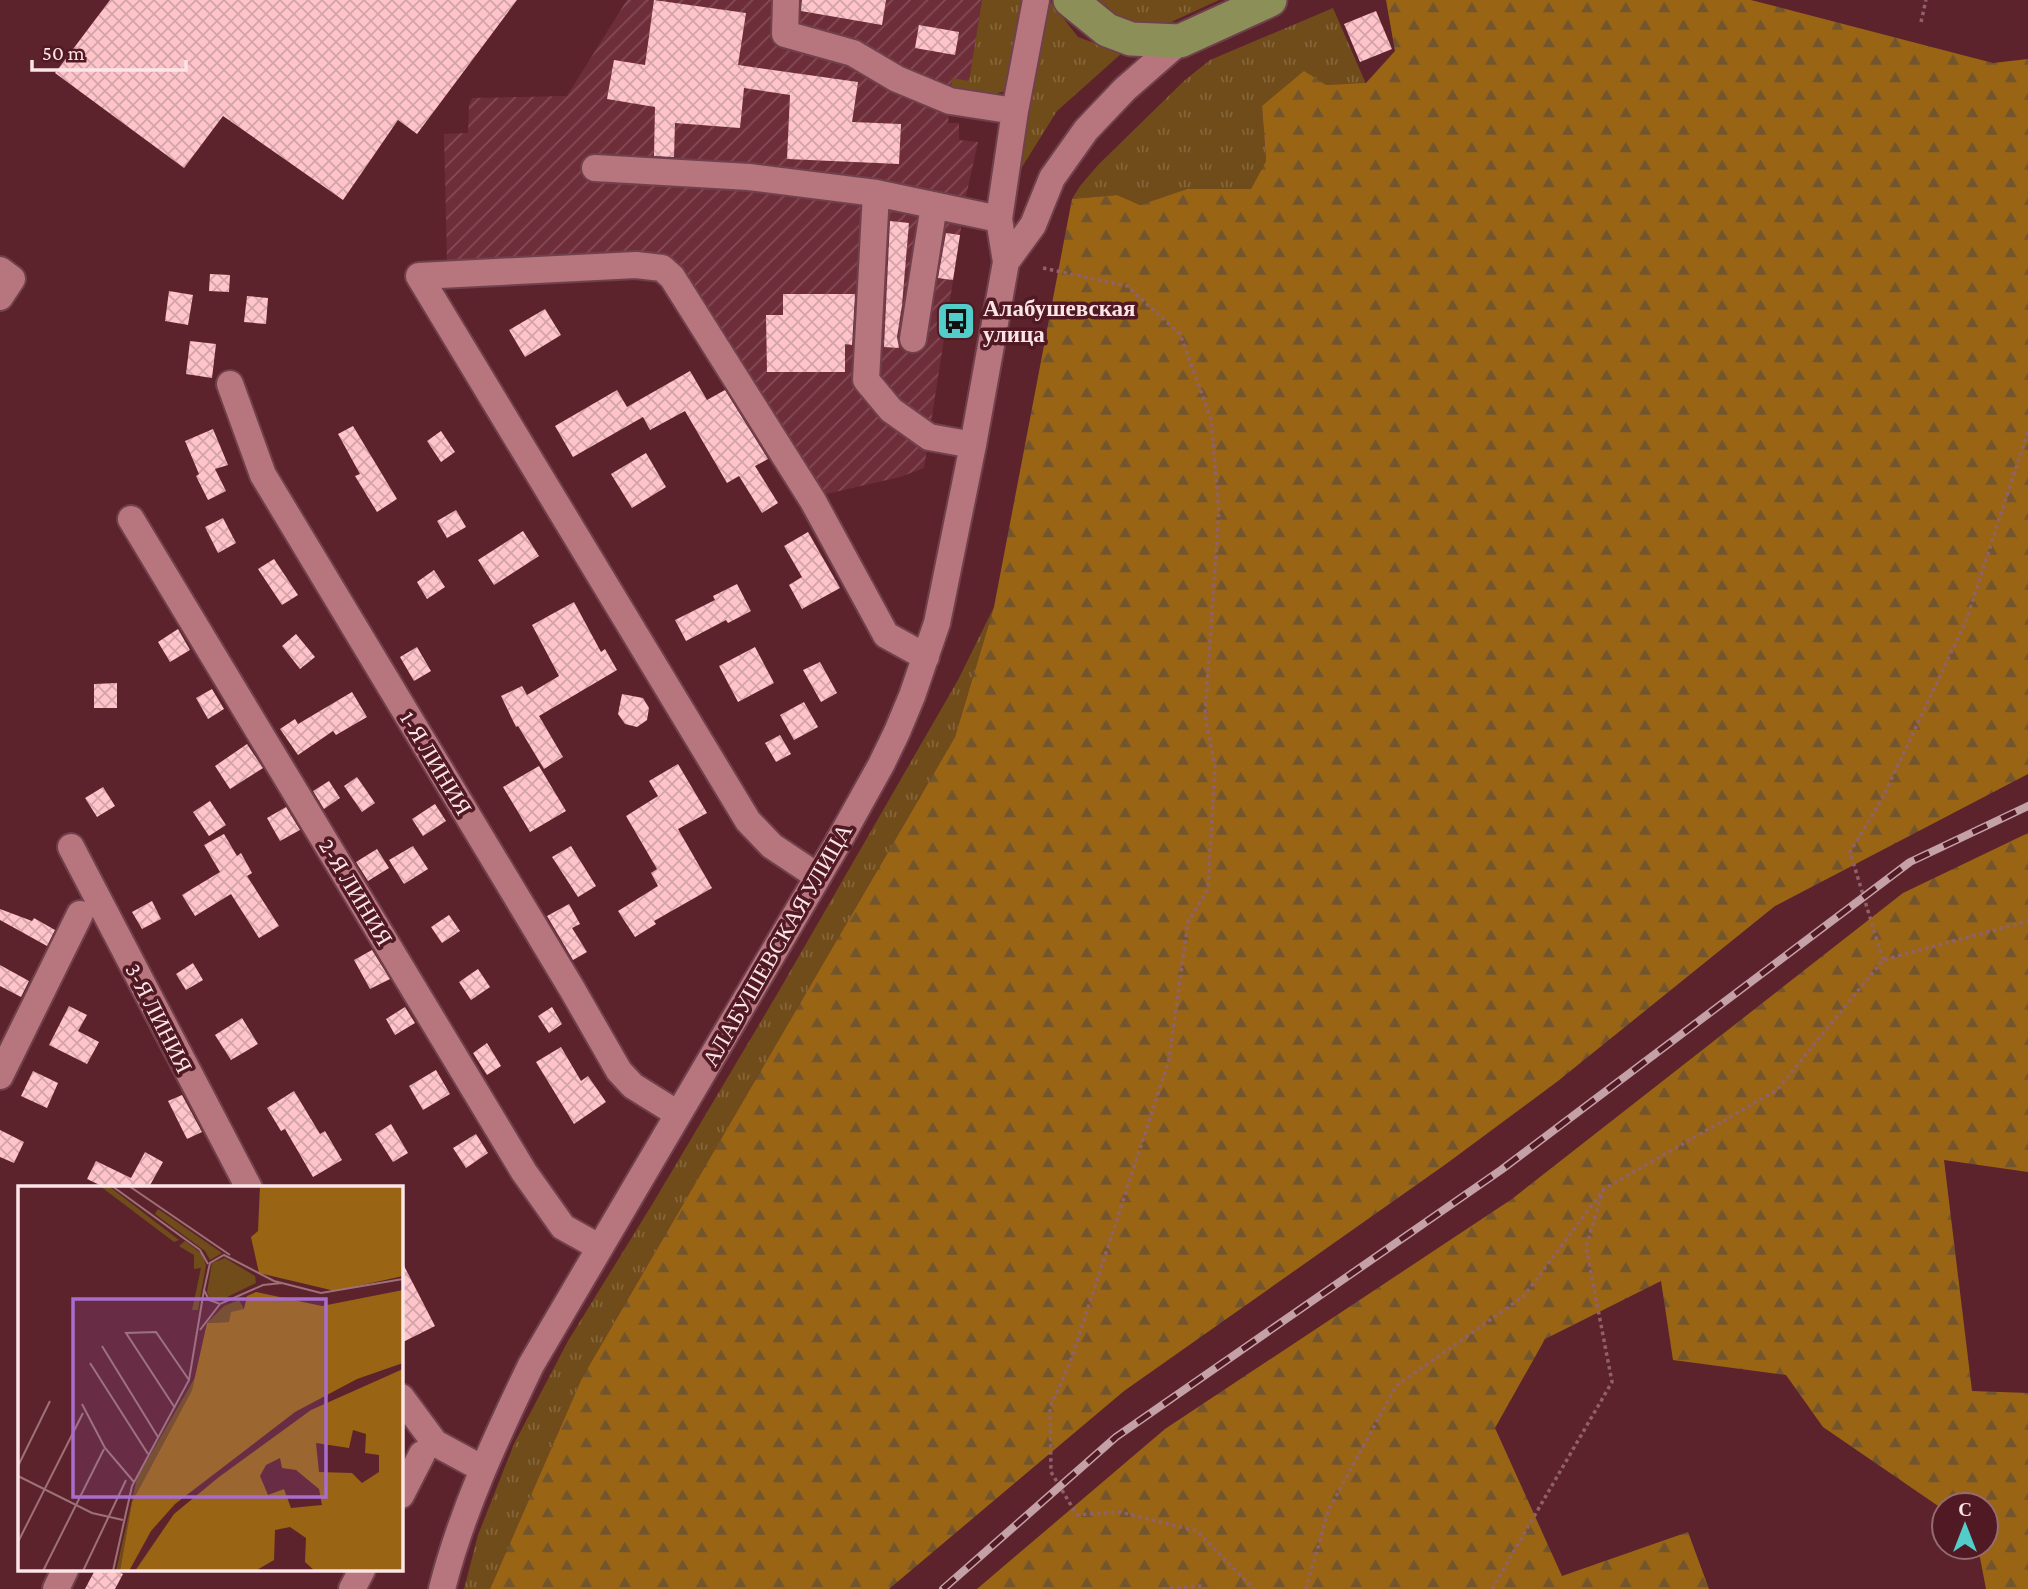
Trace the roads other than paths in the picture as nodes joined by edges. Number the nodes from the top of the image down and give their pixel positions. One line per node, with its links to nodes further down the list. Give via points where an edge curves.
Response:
1 (786, 0): 6 (street, via 785,34 853,52 898,79 950,101)
2 (1036, 0): 6 (street, АЛАБУШЕВСКАЯ УЛИЦА)
3 (1070, 0): 5 (main road, via 1107,30 1131,39)
4 (1270, 0): 5 (main road, АЛАБУШЕВСКАЯ УЛИЦА)
5 (1180, 41): 11 (street, АЛАБУШЕВСКАЯ УЛИЦА, via 1086,130 1052,178 1033,225)
6 (1016, 111): 10 (street, АЛАБУШЕВСКАЯ УЛИЦА)
7 (595, 168): 8 (street, via 749,177)
8 (876, 193): 9 (street); 16 (street, via 866,380 891,410 929,437)
9 (934, 205): 10 (street); 14 (street)
10 (999, 219): 11 (street, АЛАБУШЕВСКАЯ УЛИЦА)
11 (1006, 262): 16 (street, АЛАБУШЕВСКАЯ УЛИЦА)
12 (0, 270): 13 (street, via 12,279)
13 (0, 297)
14 (913, 340)
15 (230, 384): 23 (street, 1-Я ЛИНИЯ, via 263,475 619,1071 633,1086)
16 (974, 445): 18 (street, АЛАБУШЕВСКАЯ УЛИЦА, via 952,559)
17 (131, 519): 25 (street, 2-Я ЛИНИЯ, via 524,1172 563,1227)
18 (926, 657): 20 (street, АЛАБУШЕВСКАЯ УЛИЦА, via 881,765); 20 (street, via 887,635 813,501 672,276 662,268 636,265 419,276 748,821 772,846)
19 (71, 847): 24 (street, 3-Я ЛИНИЯ)
20 (817, 876): 23 (street, АЛАБУШЕВСКАЯ УЛИЦА)
21 (80, 914): 22 (street)
22 (0, 1076)
23 (678, 1114): 25 (street, АЛАБУШЕВСКАЯ УЛИЦА)
24 (248, 1186)
25 (599, 1247): 28 (street, АЛАБУШЕВСКАЯ УЛИЦА, via 531,1365)
26 (402, 1398): 28 (street, via 435,1443)
27 (422, 1454): 29 (street)
28 (483, 1469): 34 (street, АЛАБУШЕВСКАЯ УЛИЦА, via 452,1548)
29 (402, 1492)
30 (64, 1572): 32 (street)
31 (361, 1572): 33 (street)
32 (56, 1589)
33 (352, 1589)
34 (442, 1589)

